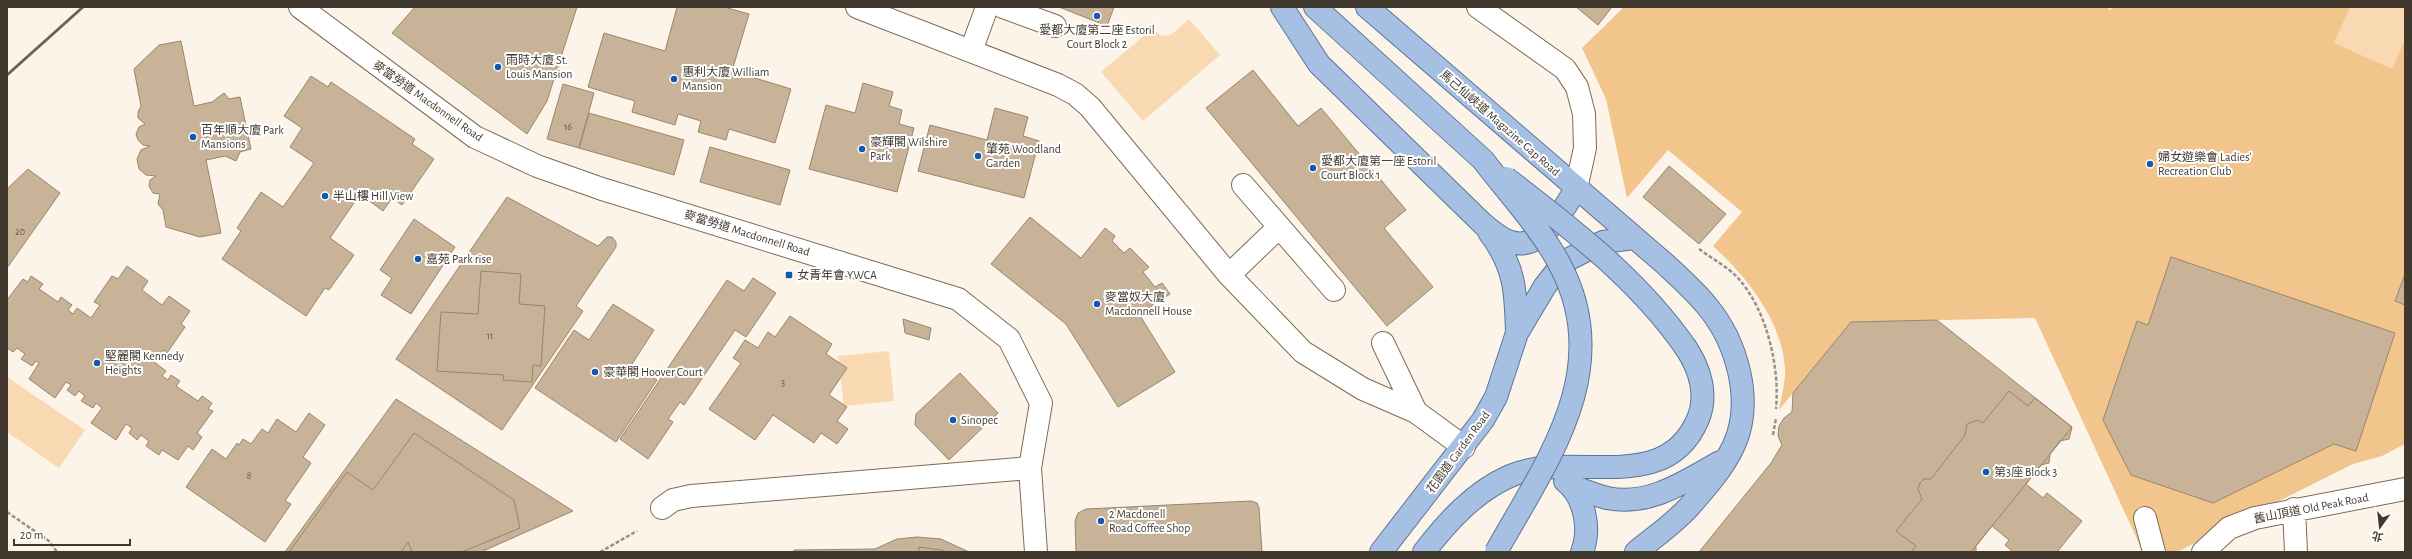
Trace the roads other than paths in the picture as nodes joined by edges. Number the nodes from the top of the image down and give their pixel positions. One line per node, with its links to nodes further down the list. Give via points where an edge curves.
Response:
1 (300, 7): 24 (street, 麥當勞道 Macdonnell Road, via 475,137 537,166 602,189 958,299 1010,339 1041,403)
2 (857, 7): 10 (street)
3 (986, 7): 10 (street)
4 (1003, 7): 9 (street)
5 (1282, 7): 14 (main road, via 1319,64)
6 (1315, 7): 11 (main road)
7 (1367, 7): 13 (main road, 馬己仙峽道 Magazine Gap Road)
8 (1478, 7): 13 (street, via 1565,69 1577,87 1584,114 1585,148)
9 (1055, 26)
10 (971, 51): 17 (street, via 1058,85 1075,94 1090,107)
11 (1483, 160): 25 (main road, bridge, via 1587,241 1654,306 1686,348 1699,371 1702,383 1702,406 1694,428 1678,448 1654,462 1642,466); 34 (main road, bridge, via 1560,265 1574,301 1581,338 1572,407 1552,451)
12 (1243, 185): 15 (street)
13 (1576, 189): 14 (main road, via 1555,222 1534,240 1512,243 1499,237); 16 (main road, 馬己仙峽道 Magazine Gap Road)
14 (1483, 224): 19 (main road, via 1510,265 1516,293)
15 (1279, 227): 17 (street); 18 (street)
16 (1634, 238): 19 (main road, 花園道 Garden Road, via 1603,242 1569,259 1545,286); 23 (main road, via 1697,294 1729,340 1740,376 1742,414 1740,429)
17 (1229, 275): 21 (street, via 1303,352 1363,389)
18 (1334, 290)
19 (1517, 333): 22 (main road, 花園道 Garden Road, via 1496,397)
20 (1383, 343): 21 (street)
21 (1416, 412): 22 (street)
22 (1464, 447): 32 (main road, 花園道 Garden Road)
23 (1727, 459): 26 (main road, via 1670,490 1651,496 1632,499 1608,498); 36 (main road, via 1686,510)
24 (1030, 468): 28 (street, via 691,496 673,500); 31 (street, 麥當勞道 Macdonnell Road)
25 (1541, 468): 26 (main road); 33 (main road, via 1509,476 1482,492 1447,522)
26 (1572, 486): 35 (main road, via 1585,512 1587,527)
27 (2405, 489): 29 (street, 舊山頂道 Old Peak Road)
28 (662, 508)
29 (2294, 509): 38 (street, 舊山頂道 Old Peak Road, via 2255,518 2229,528); 39 (street)
30 (2145, 518): 37 (street)
31 (1036, 552)
32 (1381, 552)
33 (1424, 552)
34 (1496, 552)
35 (1582, 552)
36 (1636, 552)
37 (2154, 552)
38 (2203, 552)
39 (2296, 552)

